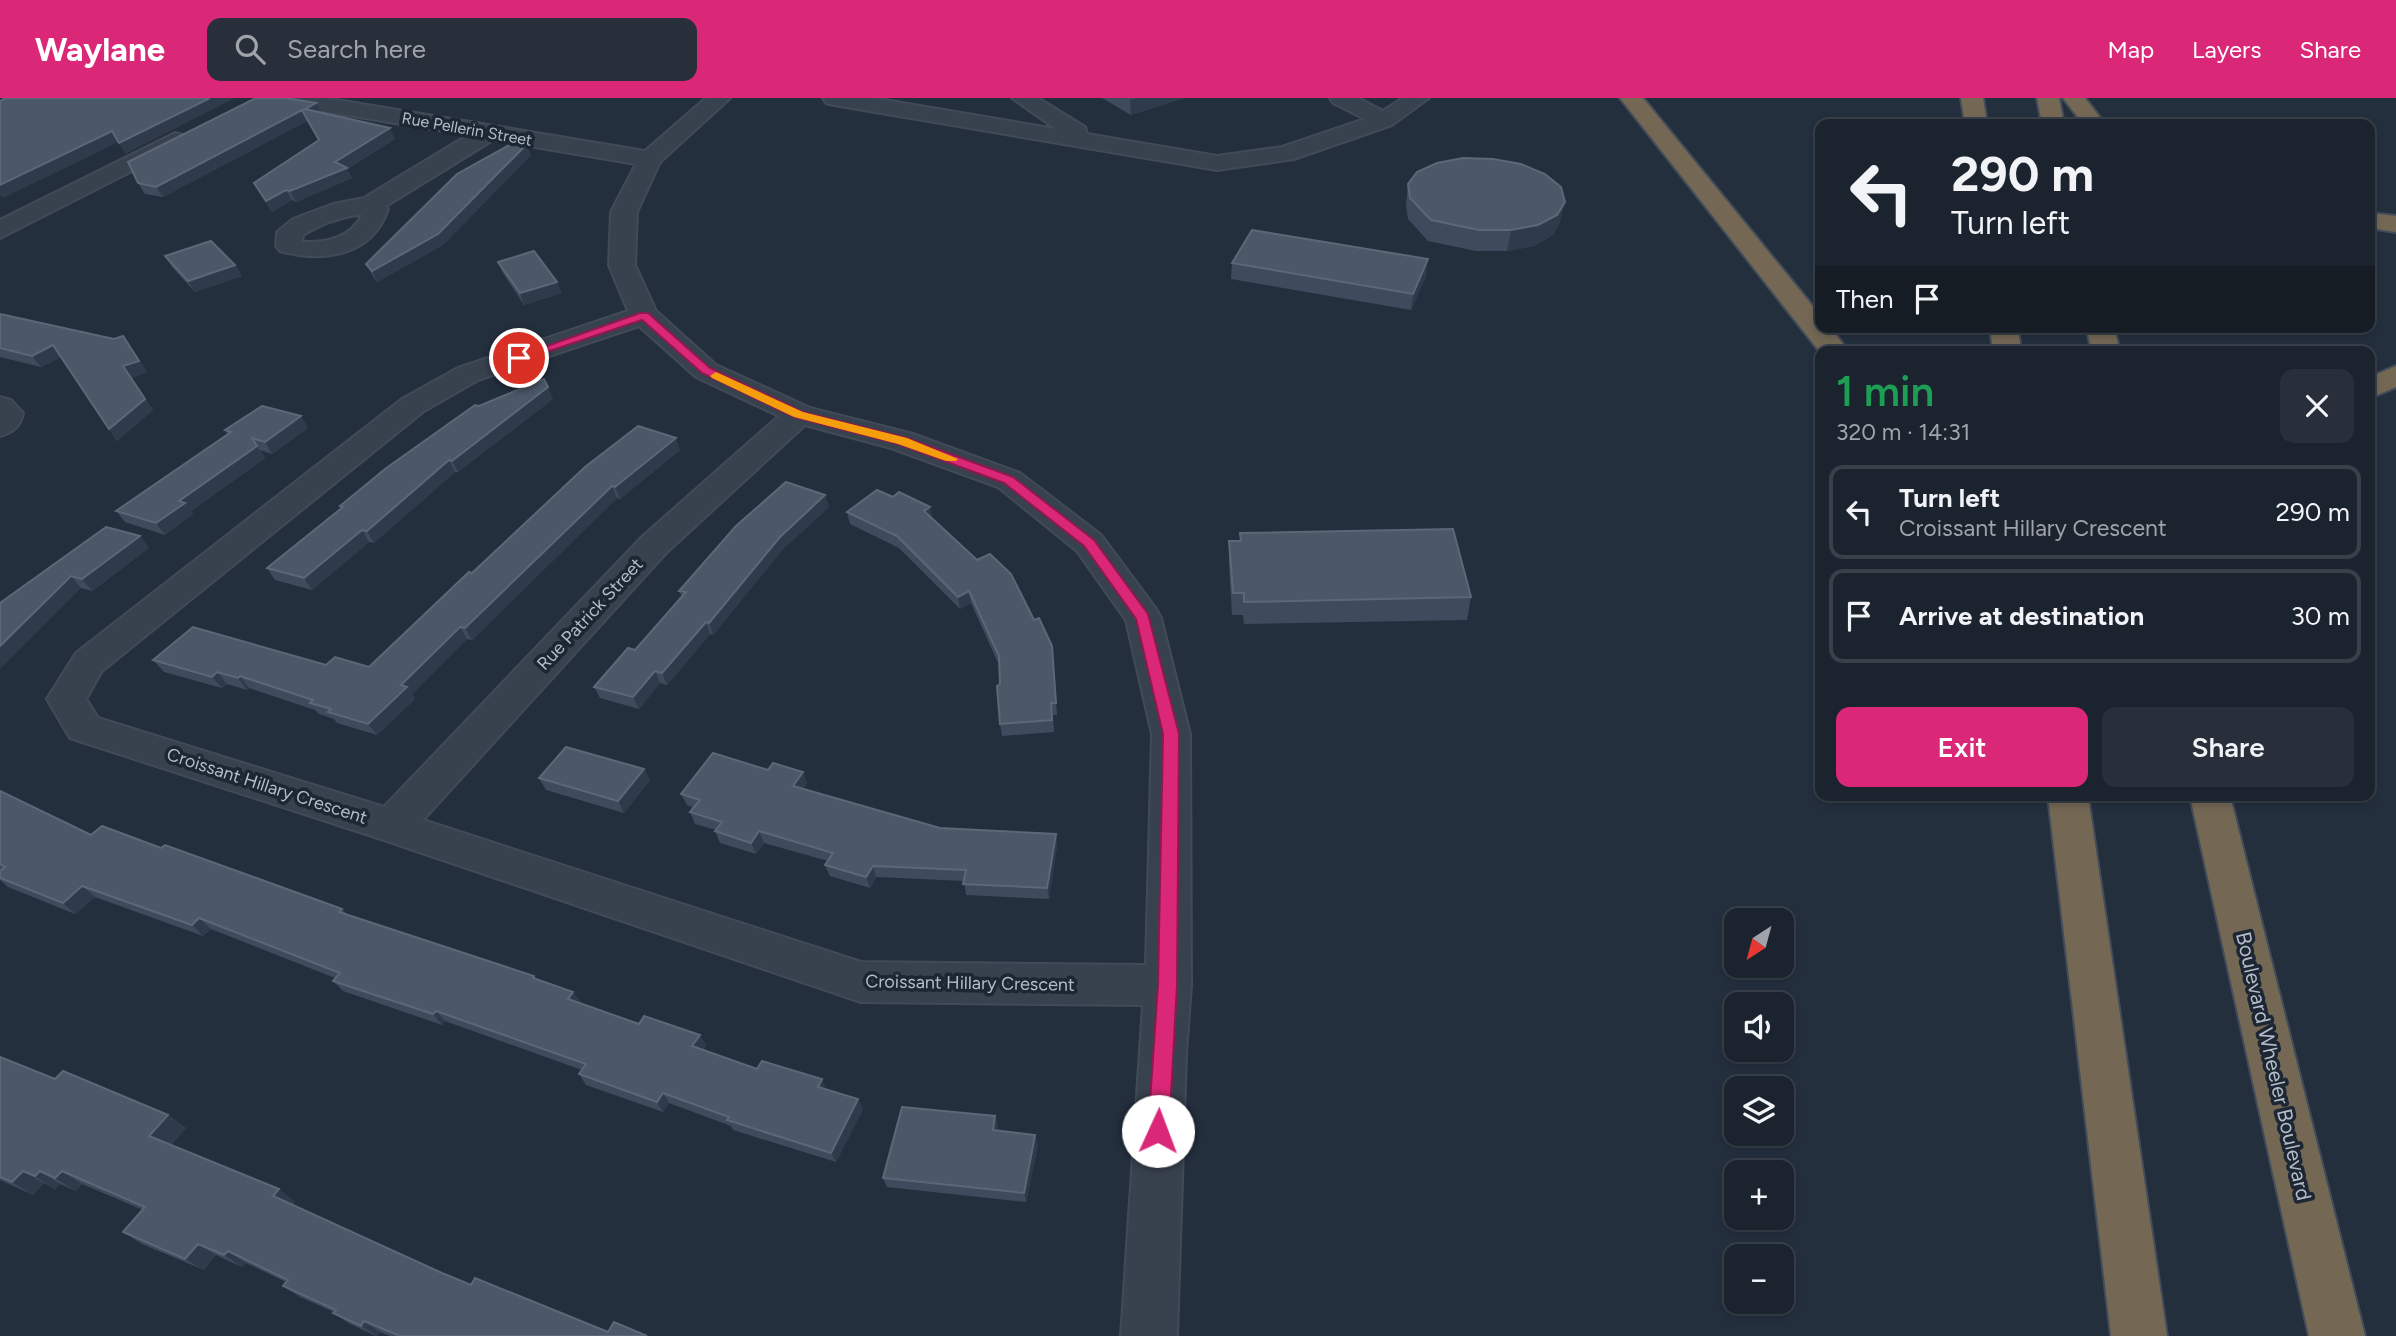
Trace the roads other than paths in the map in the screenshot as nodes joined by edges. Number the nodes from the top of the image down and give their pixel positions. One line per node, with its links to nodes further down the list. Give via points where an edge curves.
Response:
1 (285, 98): 16 (street, Rue Pellerin Street)
2 (719, 98): 18 (street)
3 (834, 98): 17 (street)
4 (1023, 98): 17 (street)
5 (1341, 98): 14 (street)
6 (1418, 98): 14 (street)
7 (1631, 98): 24 (highway)
8 (1972, 98): 11 (highway)
9 (2048, 98): 12 (highway)
10 (2074, 98): 13 (highway)
11 (1975, 119)
12 (2052, 119)
13 (2090, 119)
14 (1384, 120): 17 (street, via 1286,154 1217,163)
15 (197, 129): 22 (street)
16 (488, 133): 18 (street, Rue Pellerin Street); 19 (street)
17 (1093, 142)
18 (650, 159): 23 (street, via 624,212 623,225 622,265)
19 (371, 205)
20 (2375, 222): 21 (highway)
21 (2396, 224)
22 (0, 229)
23 (644, 315): 28 (street, via 706,371); 33 (street, Croissant Hillary Crescent, via 468,374 413,405 89,662 66,699 84,728)
24 (1815, 327)
25 (2396, 374): 26 (highway)
26 (2375, 386)
27 (0, 406): 29 (street, via 8,413)
28 (799, 414): 33 (street, Rue Patrick Street, via 656,544); 34 (street, via 902,441 1009,480 1089,543 1143,618 1171,734)
29 (0, 427)
30 (2211, 801): 37 (highway, Boulevard Wheeler Boulevard)
31 (2233, 801): 37 (highway)
32 (2067, 810): 36 (highway)
33 (392, 826): 34 (street, Croissant Hillary Crescent, via 861,982)
34 (1168, 985): 35 (street)
35 (1149, 1336)
36 (2139, 1336)
37 (2337, 1336)

